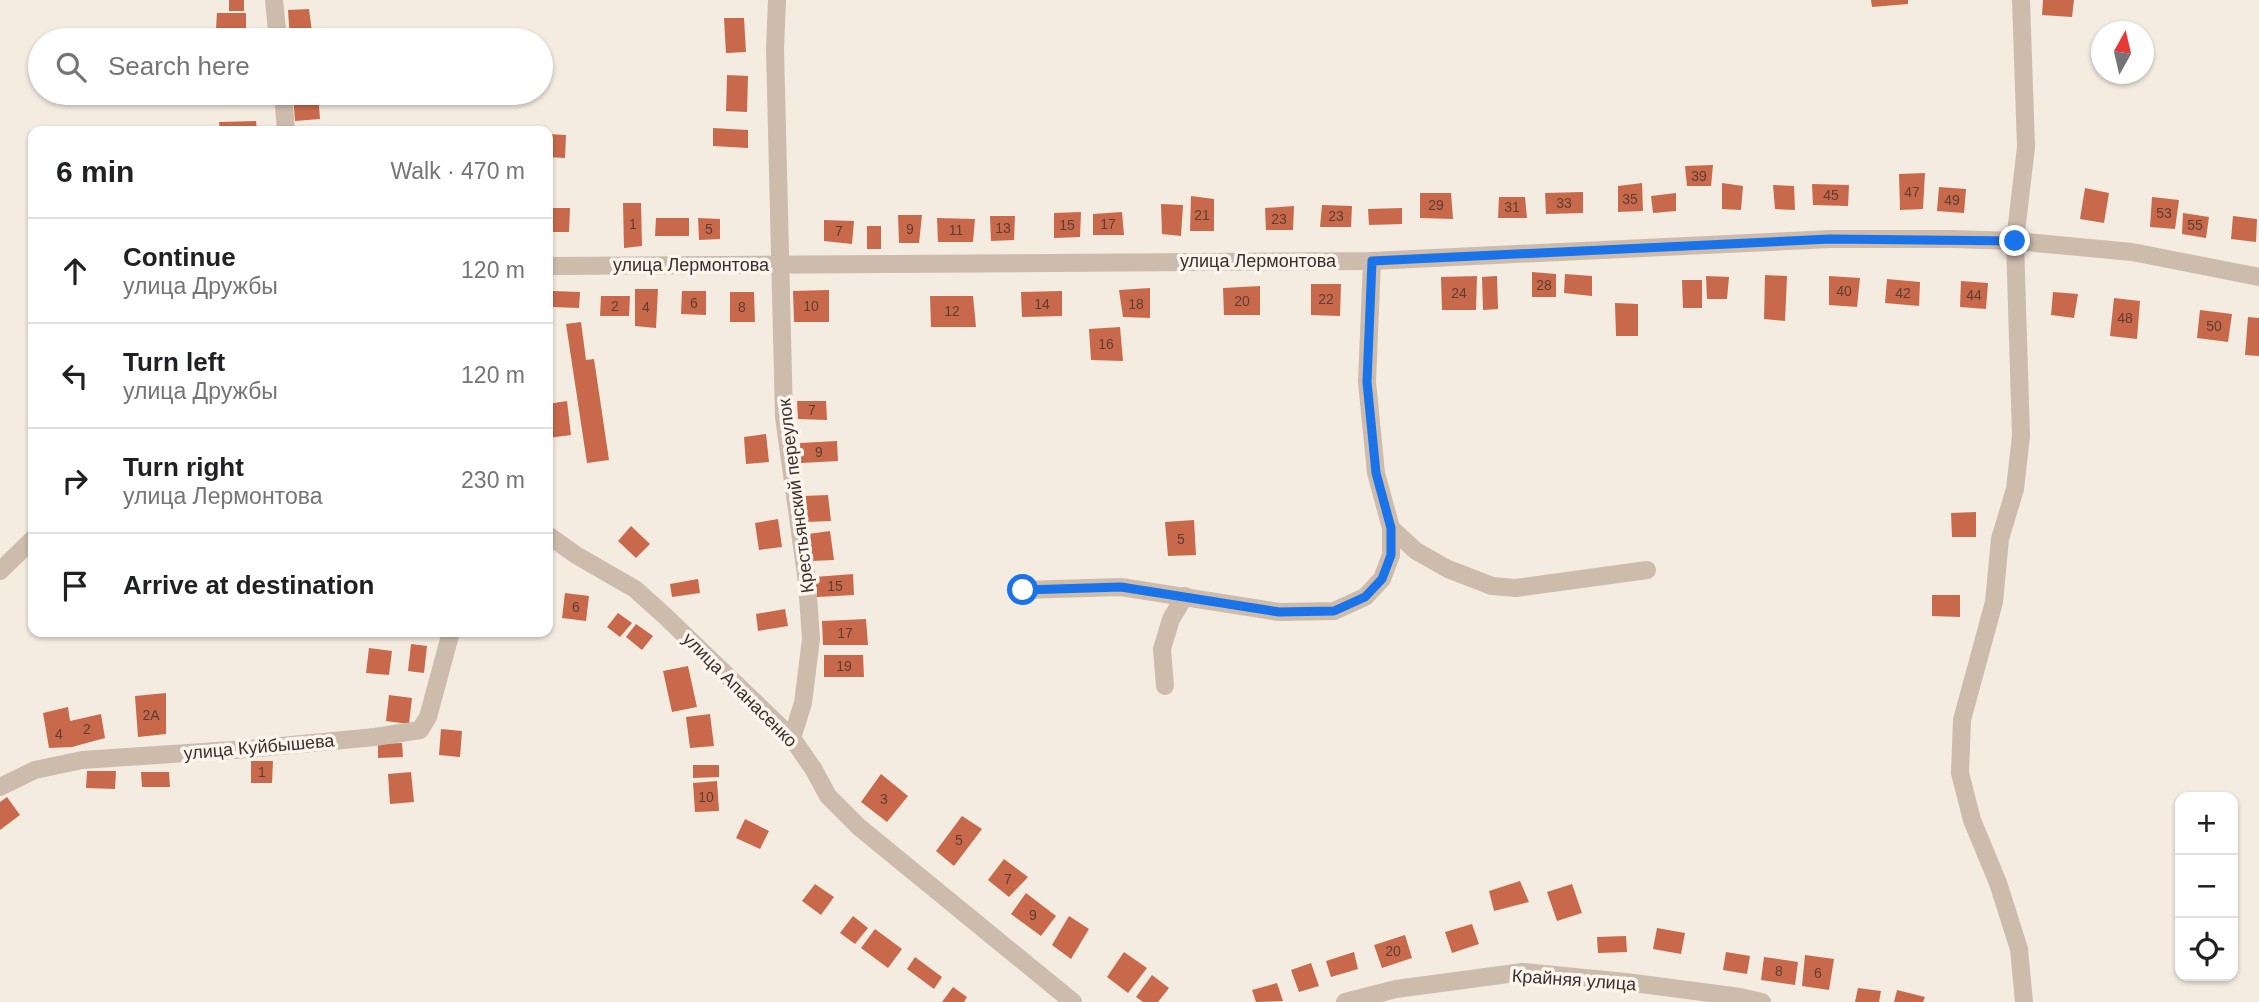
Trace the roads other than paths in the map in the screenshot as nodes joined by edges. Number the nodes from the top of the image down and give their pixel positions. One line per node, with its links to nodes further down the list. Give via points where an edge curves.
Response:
1 (274, 0): 4 (street)
2 (777, 0): 9 (street, Крестьянский переулок)
3 (2021, 0): 7 (street, via 2026,147)
4 (277, 28)
5 (283, 105): 6 (street)
6 (285, 126)
7 (2015, 241): 8 (street, улица Лермонтова, via 1830,239); 11 (street, улица Лермонтова, via 2132,252); 26 (street, via 2021,436 2015,489 2000,539 1994,602 1962,720 1960,773 1972,820 2019,949)
8 (1372, 261): 9 (street, улица Лермонтова); 12 (street, via 1367,382 1376,473)
9 (781, 265): 10 (street, улица Лермонтова); 21 (street, Крестьянский переулок, via 784,417 811,639 803,703)
10 (553, 266)
11 (2259, 276)
12 (1391, 528): 15 (street, via 1416,551 1492,586 1516,588); 18 (street, via 1391,555 1382,579 1365,597 1334,611 1279,612)
13 (553, 539): 21 (street, улица Апанасенко, via 635,589)
14 (28, 544): 16 (street)
15 (1647, 570)
16 (0, 572)
17 (1023, 590): 18 (street, via 1121,587)
18 (1185, 596): 20 (street, via 1171,619 1162,649)
19 (450, 637): 22 (street, улица Куйбышева, via 428,717 420,730 247,749 82,760 35,770)
20 (1165, 686)
21 (792, 738): 23 (street, улица Апанасенко, via 828,796 859,827)
22 (0, 787)
23 (1073, 1002)
24 (1345, 1002): 25 (street, Крайняя улица, via 1396,989 1523,972)
25 (1762, 1002)
26 (2024, 1002)

